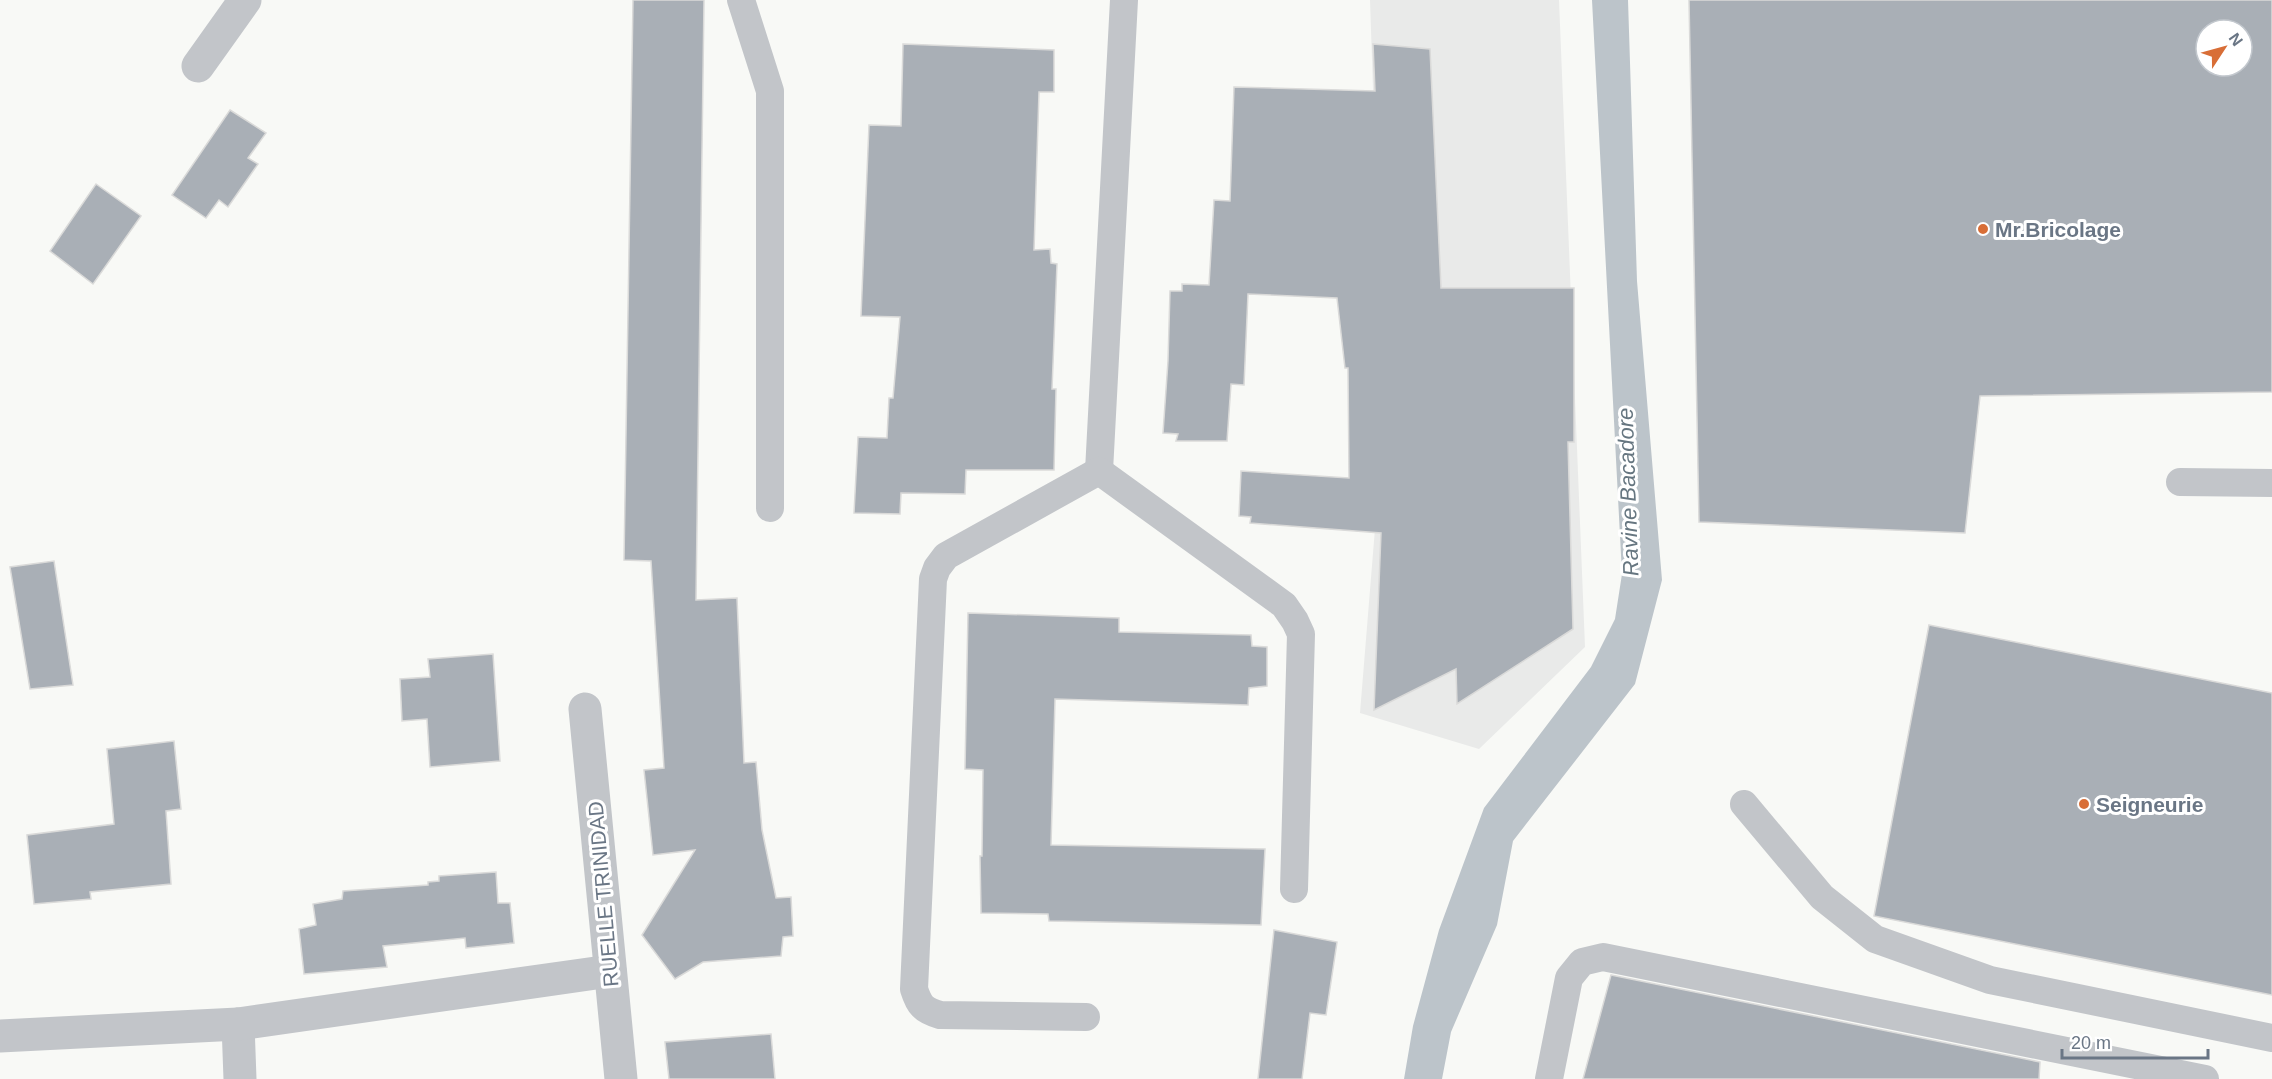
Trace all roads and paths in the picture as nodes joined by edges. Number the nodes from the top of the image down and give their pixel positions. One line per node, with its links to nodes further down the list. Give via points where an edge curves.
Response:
1 (245, 0): 4 (street)
2 (741, 0): 8 (lane, via 770,91)
3 (1124, 0): 5 (lane)
4 (198, 66)
5 (1099, 471): 11 (lane, via 1284,605 1295,621 1301,634); 13 (lane, via 946,556 933,579 914,989 925,1010 940,1015)
6 (2180, 482): 7 (lane)
7 (2272, 483)
8 (771, 508)
9 (585, 708): 12 (street, RUELLE TRINIDAD)
10 (1744, 804): 16 (lane, via 1822,897 1875,939 1990,980)
11 (1294, 889)
12 (610, 971): 14 (street); 18 (street, RUELLE TRINIDAD)
13 (1086, 1017)
14 (238, 1024): 15 (street); 17 (street)
15 (0, 1036)
16 (2272, 1038)
17 (240, 1079)
18 (621, 1079)
19 (1549, 1079): 20 (lane, via 1569,978 1582,962 1603,957)
20 (2205, 1079)

